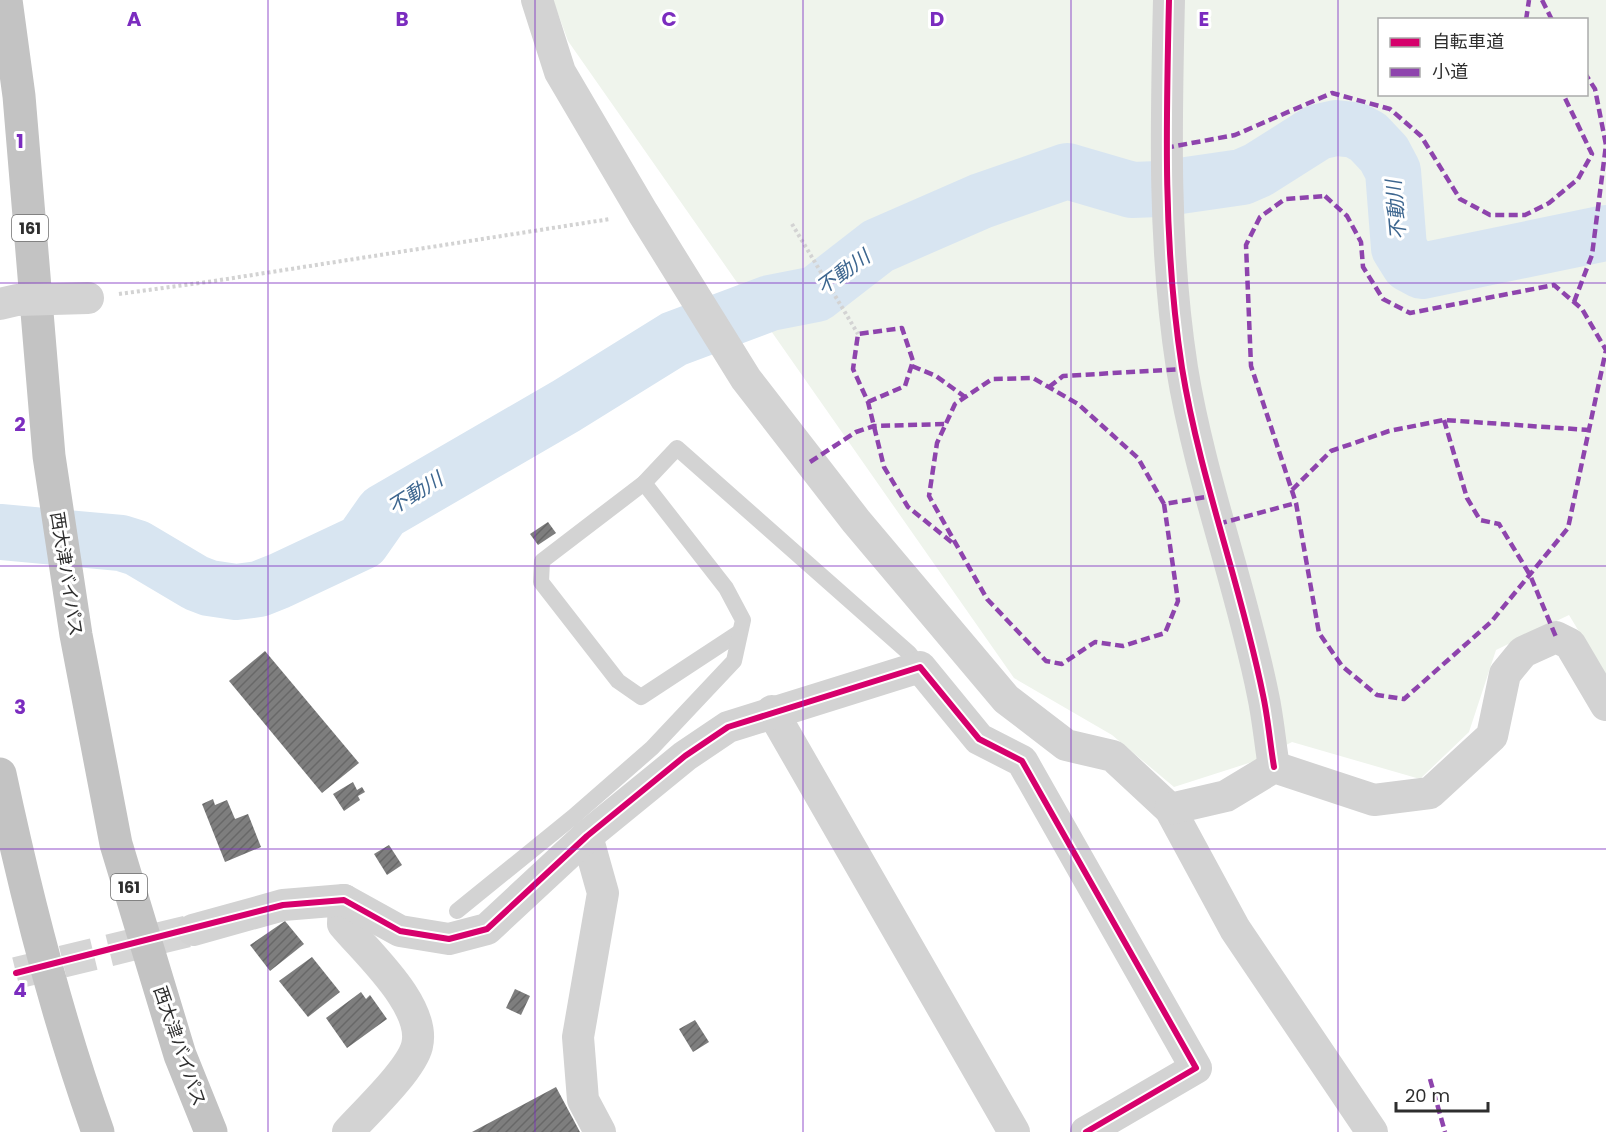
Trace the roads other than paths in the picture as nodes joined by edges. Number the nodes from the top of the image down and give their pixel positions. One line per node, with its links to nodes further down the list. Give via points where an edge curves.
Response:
1 (6, 0): 5 (highway, 西大津バイパス / 161)
2 (23, 0): 5 (highway)
3 (537, 0): 13 (street, via 560,72 746,379 856,521 1006,699)
4 (1169, 0): 14 (street, via 1167,225 1182,369 1263,695)
5 (19, 96): 23 (highway, 西大津バイパス / 161, via 50,456 76,634 116,843 180,1055)
6 (88, 298): 7 (street, bridge)
7 (0, 304)
8 (644, 483): 9 (lane, via 726,588 743,620); 9 (lane, via 542,561 541,582 618,681 641,697); 10 (lane, via 677,448 909,653)
9 (740, 632): 20 (lane, via 734,661 652,747)
10 (920, 667): 12 (street); 16 (street, via 979,739 1022,761)
11 (1606, 705): 14 (street, via 1570,644 1557,637 1523,652 1511,666 1505,674 1492,736 1430,793 1374,800)
12 (772, 711): 18 (street, via 728,727 685,756); 26 (street)
13 (1066, 745): 16 (street); 17 (street, via 1113,756)
14 (1274, 767): 17 (street, via 1226,796)
15 (0, 774): 22 (highway, via 63,1033)
16 (1032, 778): 27 (street, via 1196,1068)
17 (1170, 809): 28 (street, via 1235,929)
18 (587, 836): 19 (street, via 487,929 449,939 400,931); 25 (street, via 603,893 578,1037 583,1100)
19 (344, 900): 21 (street, via 283,905); 24 (street, via 343,924 408,1002 418,1025 416,1047 394,1081)
20 (457, 912)
21 (193, 930)
22 (98, 1132)
23 (211, 1132)
24 (348, 1132)
25 (600, 1132)
26 (1014, 1132)
27 (1086, 1132)
28 (1372, 1132)

